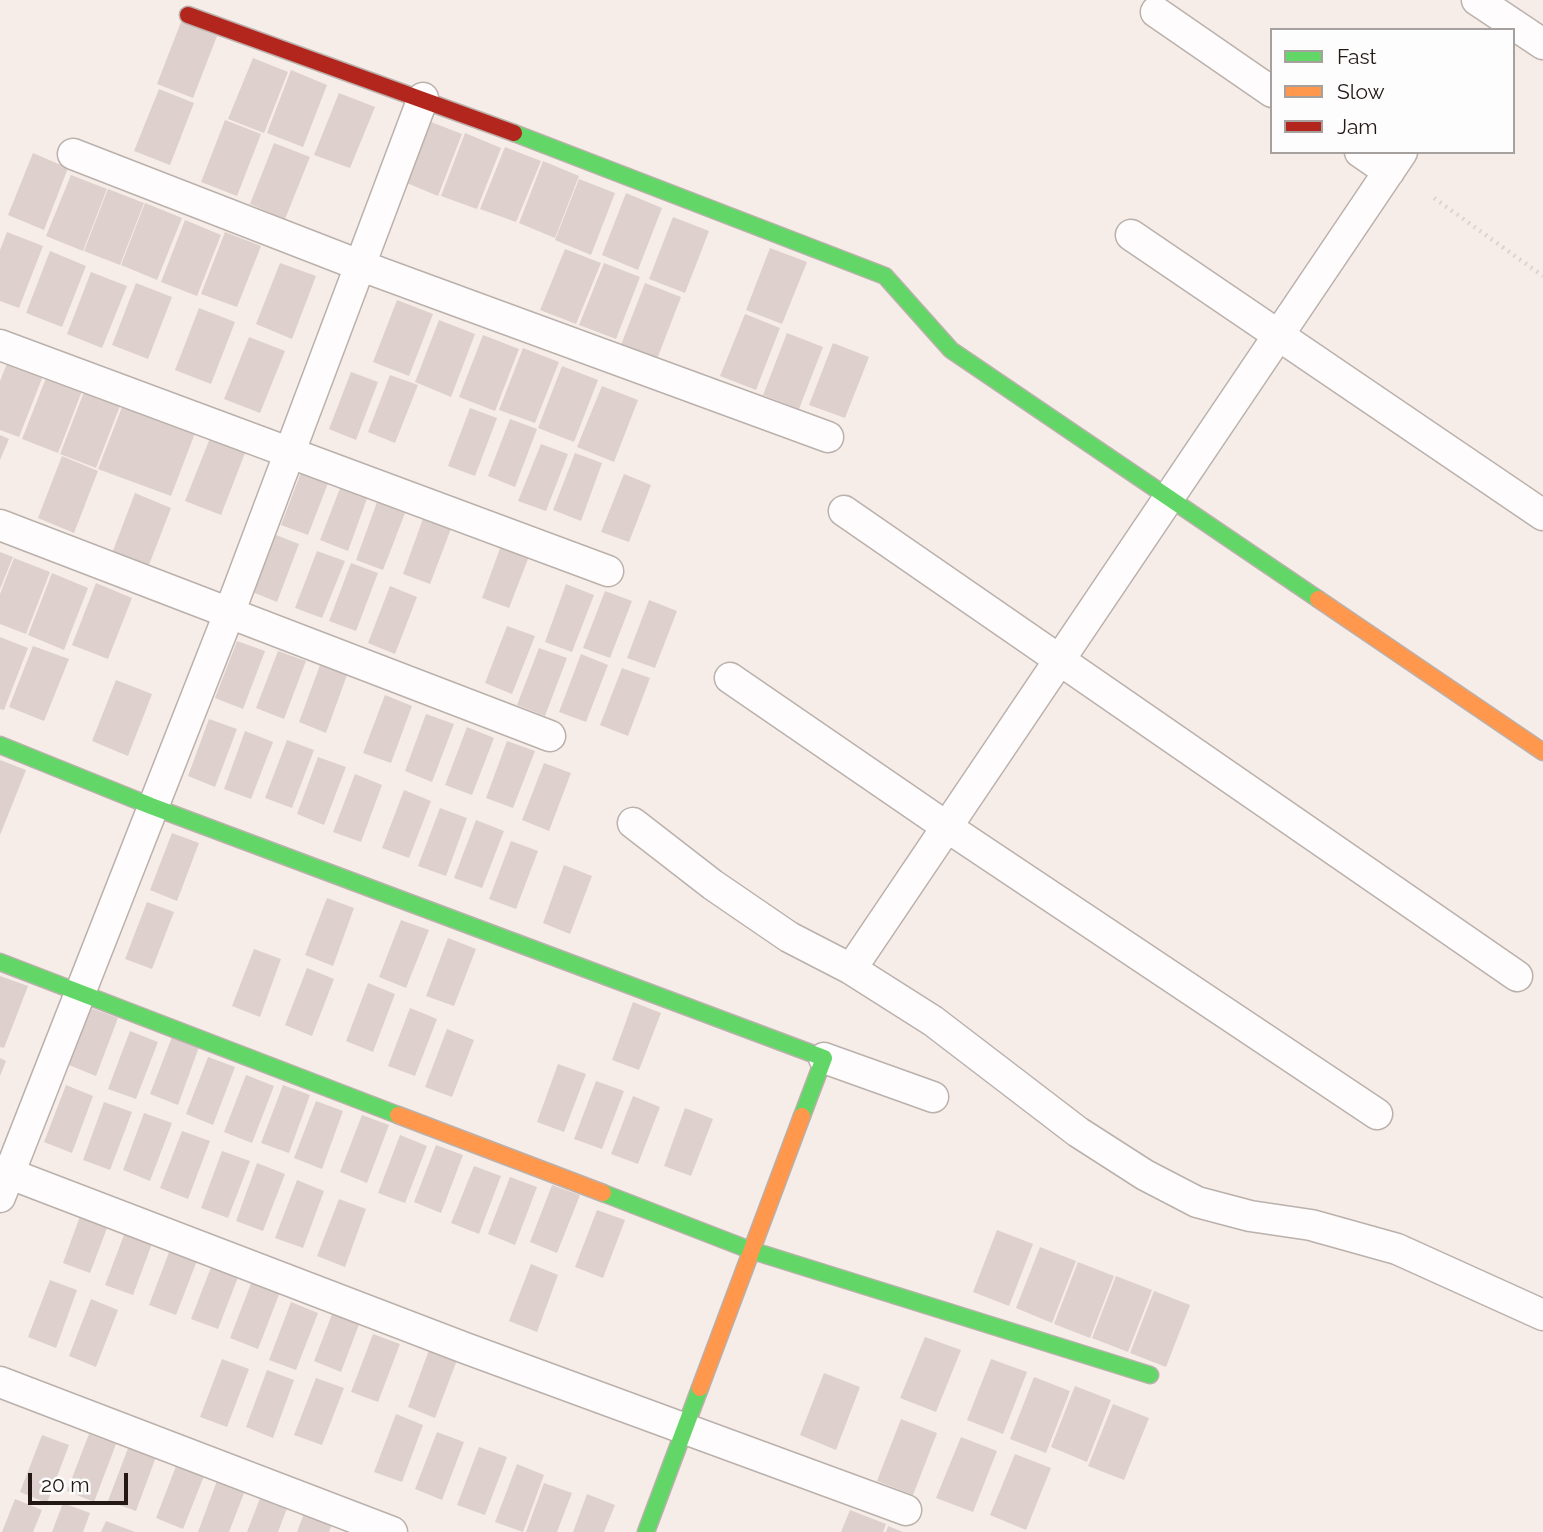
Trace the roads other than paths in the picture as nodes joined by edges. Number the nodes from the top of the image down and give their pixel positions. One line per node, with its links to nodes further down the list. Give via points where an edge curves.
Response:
1 (1491, 11): 4 (street)
2 (1156, 12): 5 (street)
3 (188, 15): 6 (street)
4 (1543, 44)
5 (1270, 91)
6 (423, 98): 11 (street); 16 (street, via 885,276 951,350)
7 (73, 154): 11 (street)
8 (1367, 154): 9 (street)
9 (1395, 162): 12 (street)
10 (1131, 235): 12 (street)
11 (359, 265): 14 (street); 15 (street)
12 (1279, 334): 16 (street); 18 (street)
13 (0, 345): 15 (street)
14 (828, 437)
15 (289, 453): 20 (street); 21 (street)
16 (1168, 498): 22 (street); 26 (street)
17 (844, 511): 22 (street)
18 (1543, 515)
19 (0, 526): 21 (street)
20 (608, 571)
21 (230, 611): 24 (street); 27 (street)
22 (1059, 661): 29 (street); 32 (street)
23 (730, 678): 29 (street)
24 (550, 736)
25 (0, 745): 27 (street)
26 (1543, 752)
27 (151, 806): 33 (street); 34 (street)
28 (633, 823): 31 (street, via 789,937)
29 (947, 827): 31 (street); 36 (street)
30 (0, 962): 33 (street)
31 (851, 969): 39 (street, via 933,1021 1078,1132 1197,1202 1311,1225 1397,1249)
32 (1517, 976)
33 (78, 994): 37 (street); 38 (street)
34 (824, 1058): 35 (street); 38 (street)
35 (933, 1097)
36 (1377, 1114)
37 (3, 1180): 42 (street)
38 (750, 1250): 40 (street); 42 (street)
39 (1543, 1315)
40 (1150, 1375)
41 (0, 1382): 44 (street)
42 (685, 1428): 43 (street); 45 (street)
43 (906, 1510)
44 (392, 1532)
45 (646, 1532)

